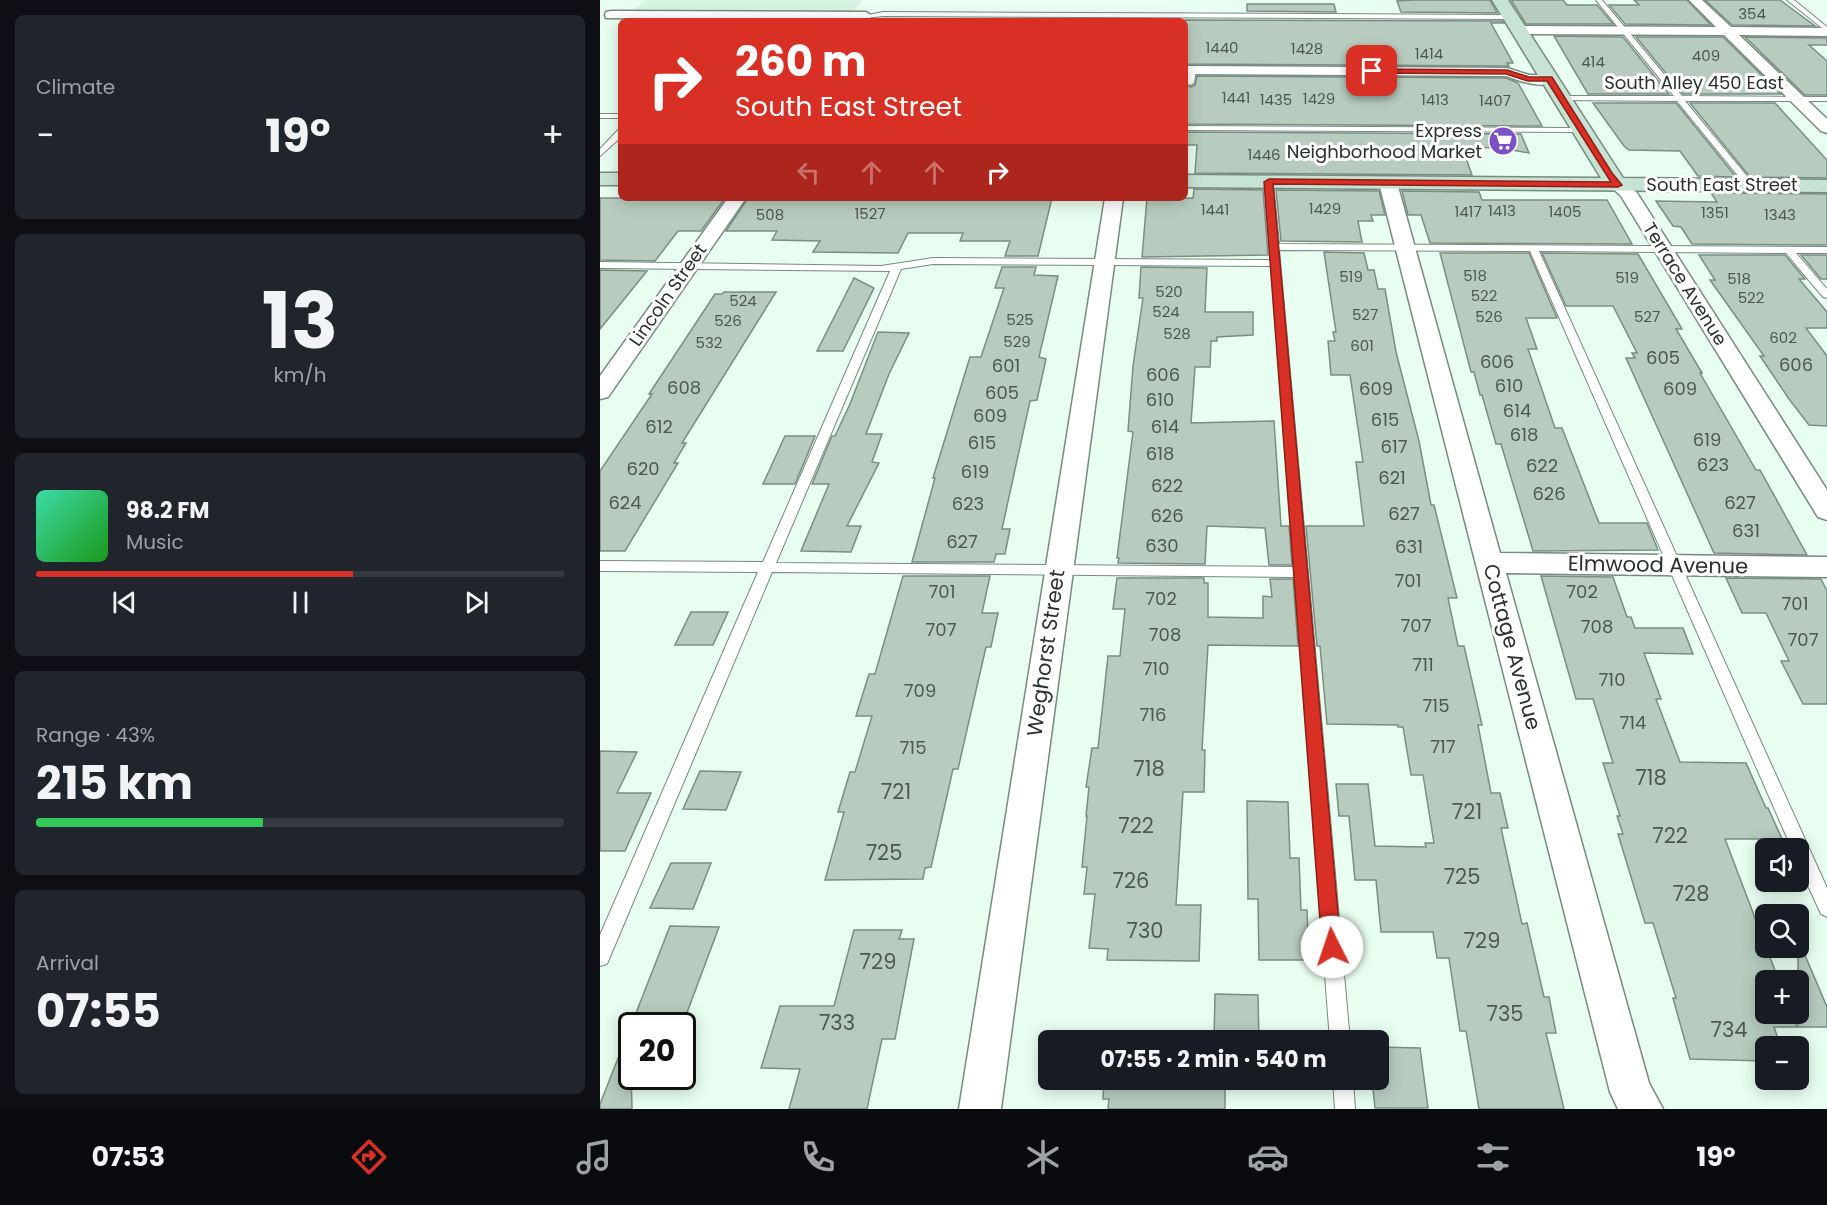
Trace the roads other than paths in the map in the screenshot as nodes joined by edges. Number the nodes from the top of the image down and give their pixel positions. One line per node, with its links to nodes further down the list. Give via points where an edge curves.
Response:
1 (629, 0): 7 (street)
2 (876, 0): 9 (street)
3 (1500, 0): 13 (main road, Terrace Avenue)
4 (1599, 0): 14 (lane)
5 (1695, 0): 16 (street)
6 (1790, 0): 15 (lane)
7 (611, 15): 8 (street); 12 (street)
8 (730, 18): 9 (street)
9 (864, 18): 10 (lane, via 888,14)
10 (1139, 18)
11 (1188, 19): 13 (lane)
12 (600, 24)
13 (1515, 24): 14 (street); 18 (main road, Terrace Avenue)
14 (1625, 31): 16 (street); 20 (lane)
15 (1827, 31): 16 (street)
16 (1727, 32): 21 (street)
17 (1188, 77): 18 (street, via 1513,85 1528,79)
18 (1550, 79): 19 (main road, Terrace Avenue)
19 (1562, 98): 20 (lane, South Alley 450 East); 27 (main road, Terrace Avenue)
20 (1678, 98): 21 (lane, South Alley 450 East); 36 (lane)
21 (1797, 99): 22 (lane, South Alley 450 East); 26 (street)
22 (1827, 99)
23 (600, 116): 24 (lane)
24 (618, 116)
25 (1188, 128): 27 (lane)
26 (1827, 128)
27 (1581, 130): 35 (main road, Terrace Avenue)
28 (618, 135): 29 (lane)
29 (600, 154)
30 (600, 179): 31 (main road)
31 (618, 179)
32 (1188, 181): 33 (main road, South East Street)
33 (1269, 182): 34 (main road, South East Street); 40 (lane)
34 (1388, 183): 35 (main road, South East Street); 41 (street, Cottage Avenue)
35 (1618, 185): 36 (main road, South East Street); 43 (street, Terrace Avenue, via 1628,193)
36 (1751, 186): 37 (main road, South East Street)
37 (1827, 186)
38 (735, 201): 49 (street, Lincoln Street)
39 (1114, 201): 46 (street, Weghorst Street)
40 (1275, 247): 41 (lane); 47 (lane)
41 (1405, 247): 42 (lane); 54 (street, Cottage Avenue)
42 (1533, 248): 43 (lane); 55 (lane)
43 (1663, 249): 44 (lane); 53 (street, Terrace Avenue)
44 (1789, 250): 45 (lane); 51 (lane)
45 (1827, 250)
46 (1105, 261): 47 (lane); 50 (lane, via 933,261); 59 (street, Weghorst Street)
47 (1276, 263): 60 (lane)
48 (600, 265): 49 (lane)
49 (688, 266): 50 (lane); 52 (street, Lincoln Street)
50 (897, 267): 57 (lane)
51 (1827, 295)
52 (600, 392)
53 (1827, 511)
54 (1490, 563): 55 (street, Elmwood Avenue); 67 (street, Cottage Avenue, via 1631,1092)
55 (1674, 565): 58 (street, Elmwood Avenue); 61 (lane)
56 (600, 566): 57 (lane)
57 (767, 567): 59 (lane); 62 (lane)
58 (1827, 567)
59 (1058, 571): 60 (lane); 65 (street, Weghorst Street)
60 (1301, 572): 63 (lane)
61 (1827, 908)
62 (600, 957)
63 (1339, 1030)
64 (1344, 1090): 66 (lane)
65 (980, 1109)
66 (1345, 1109)
67 (1642, 1109)

